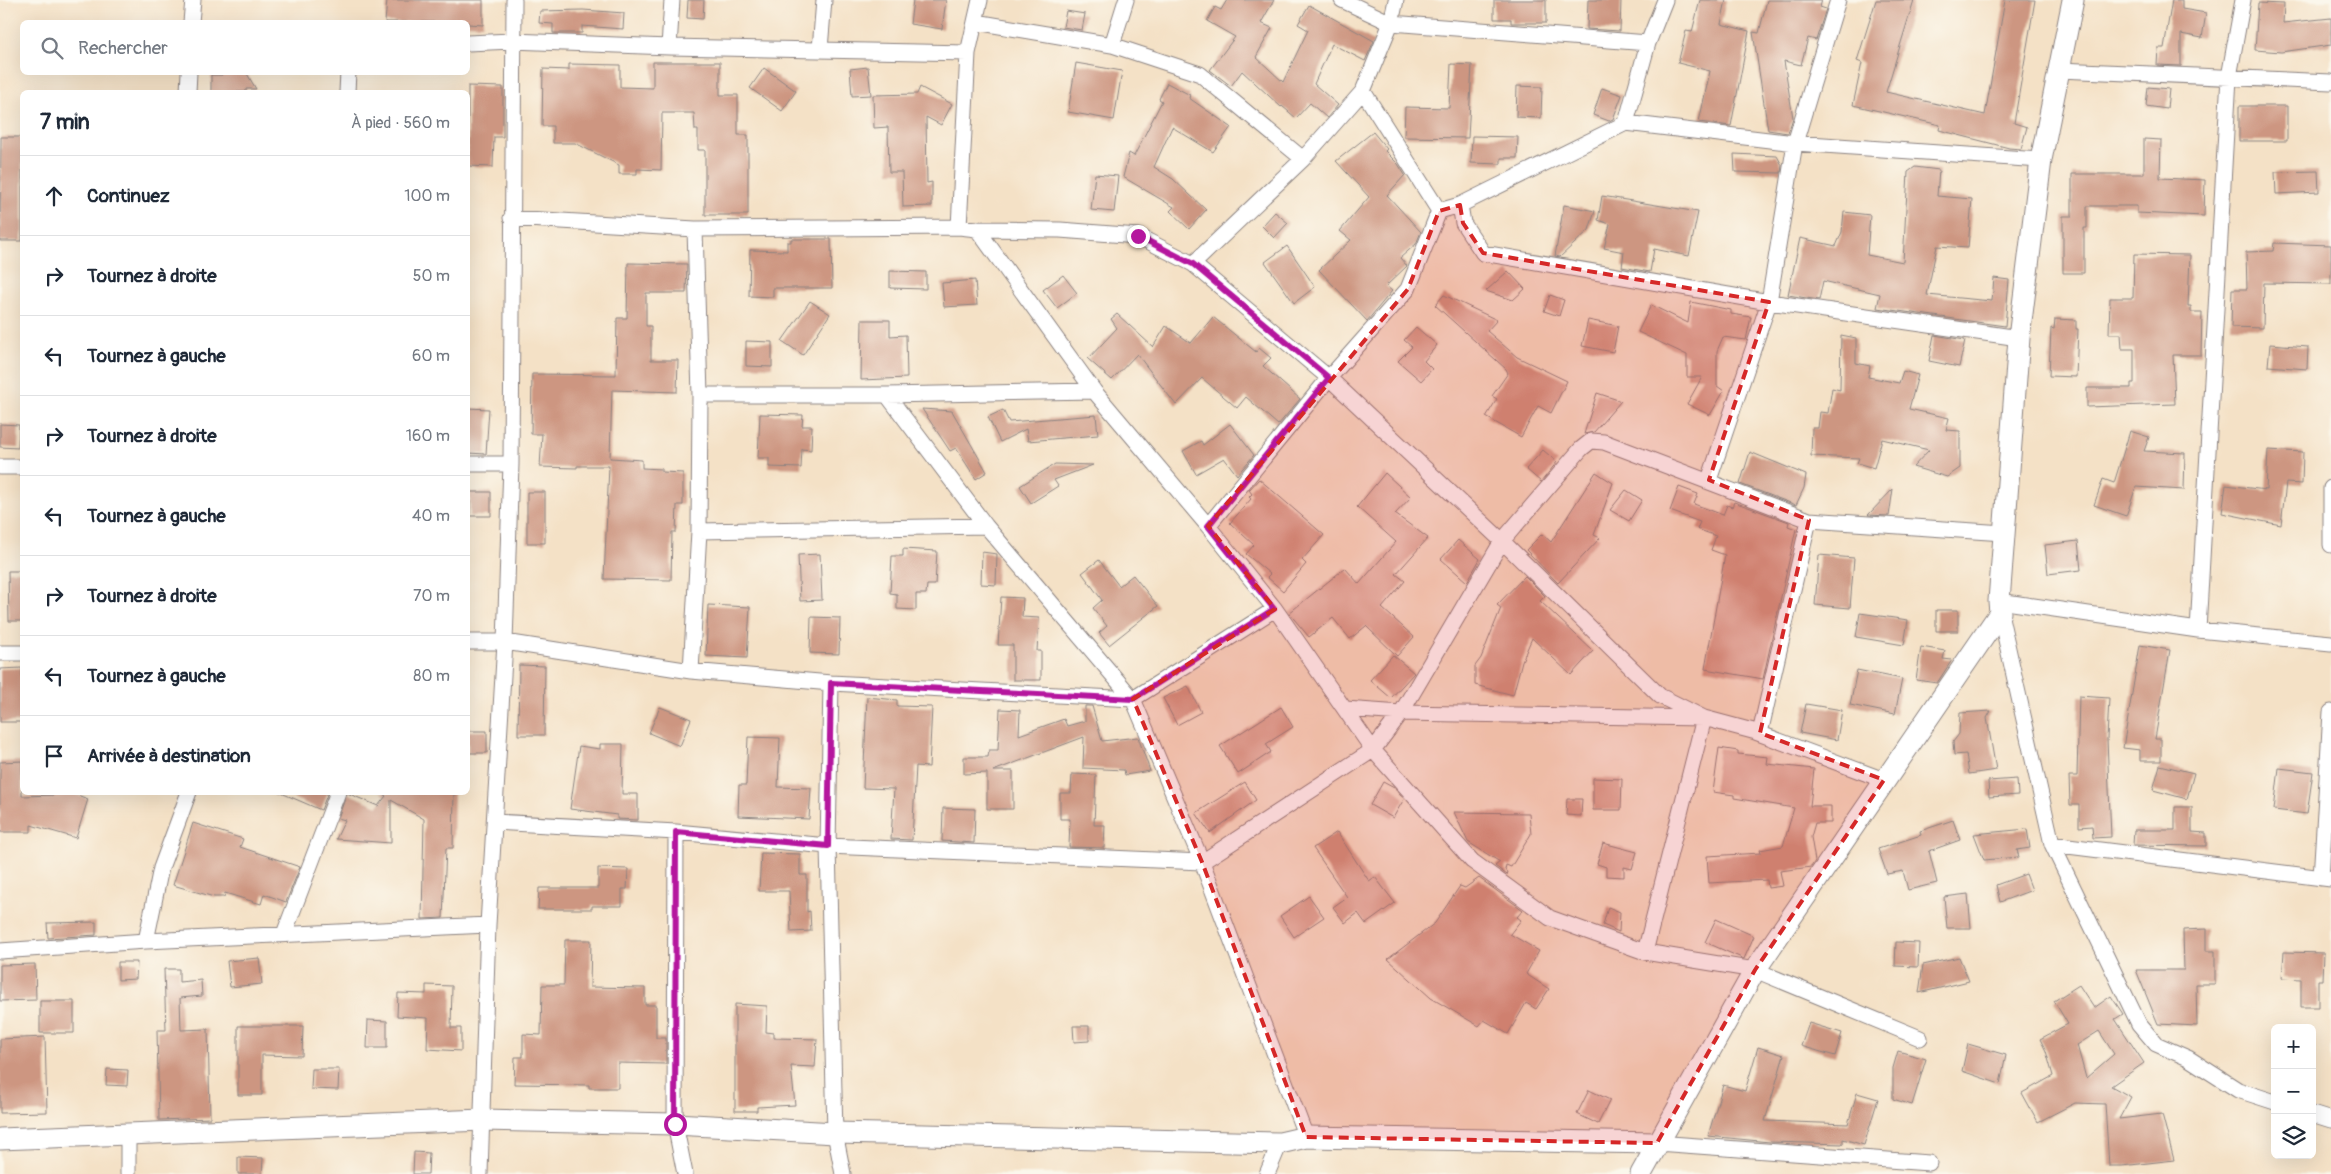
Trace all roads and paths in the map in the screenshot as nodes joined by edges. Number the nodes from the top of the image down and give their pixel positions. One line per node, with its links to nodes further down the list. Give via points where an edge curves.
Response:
1 (193, 0): 13 (street)
2 (514, 0): 16 (street)
3 (672, 0): 20 (street)
4 (824, 0): 21 (street)
5 (980, 0): 14 (street)
6 (1126, 0): 19 (street)
7 (1342, 0): 15 (street)
8 (1396, 0): 15 (street)
9 (1665, 0): 18 (street)
10 (1838, 0): 32 (street)
11 (2073, 0): 23 (street)
12 (2243, 0): 26 (street)
13 (191, 20)
14 (976, 22): 19 (street); 22 (street)
15 (1391, 24): 18 (street); 30 (street)
16 (512, 41): 17 (street); 20 (street); 37 (street)
17 (470, 43)
18 (1648, 44): 31 (street)
19 (1112, 45): 33 (street, via 1200,74)
20 (669, 47): 21 (street)
21 (820, 49): 22 (street)
22 (968, 53): 38 (street)
23 (2059, 70): 26 (street); 34 (street)
24 (189, 75): 28 (street)
25 (348, 75): 29 (street)
26 (2229, 77): 27 (street); 64 (street)
27 (2331, 82)
28 (188, 90)
29 (347, 90)
30 (1363, 91): 33 (street); 36 (street)
31 (1626, 123): 32 (street); 35 (street)
32 (1795, 143): 34 (street); 42 (street)
33 (1303, 159): 41 (street)
34 (2041, 160): 43 (street)
35 (1460, 205): 36 (street); 42 (street, via 1463,223 1483,253)
36 (1439, 211): 44 (street, via 1408,289)
37 (511, 218): 39 (street); 49 (street)
38 (959, 227): 39 (street); 40 (street)
39 (695, 229): 46 (street)
40 (977, 229): 41 (street, via 1060,230 1138,236); 45 (street)
41 (1193, 264): 44 (street)
42 (1769, 302): 43 (street); 52 (street)
43 (2019, 338): 59 (street)
44 (1329, 378): 57 (street); 60 (street)
45 (1094, 391): 47 (street); 57 (street)
46 (700, 395): 47 (street); 58 (street)
47 (887, 395): 56 (street)
48 (470, 464): 49 (street)
49 (511, 464): 66 (street)
50 (0, 467): 51 (street)
51 (20, 467)
52 (1709, 480): 55 (street); 60 (street, via 1604,442 1591,441)
53 (2331, 488): 54 (street)
54 (2330, 506): 61 (street)
55 (1809, 520): 59 (street); 78 (street)
56 (986, 526): 58 (street); 73 (street)
57 (1208, 526): 63 (street)
58 (699, 531): 70 (street)
59 (2004, 533): 62 (street)
60 (1502, 541): 72 (street); 76 (street)
61 (2331, 545)
62 (1999, 607): 64 (street); 80 (street); 85 (street)
63 (1274, 609): 73 (street); 74 (street)
64 (2198, 630): 67 (street)
65 (470, 642): 66 (street)
66 (505, 642): 70 (street); 83 (street)
67 (2331, 643)
68 (0, 653): 69 (street)
69 (20, 653)
70 (691, 671): 71 (street)
71 (831, 683): 73 (street); 86 (street)
72 (1660, 696): 77 (street); 78 (street)
73 (1133, 699): 87 (street)
74 (1345, 710): 76 (street); 79 (street)
75 (2331, 712): 88 (street)
76 (1401, 713): 77 (street); 79 (street)
77 (1704, 718): 78 (street); 93 (street)
78 (1760, 733): 80 (street)
79 (1373, 750): 87 (street); 93 (street, via 1472,861 1550,918)
80 (1884, 780): 94 (street)
81 (188, 795): 91 (street, via 162,868)
82 (337, 795): 90 (street)
83 (495, 822): 84 (street); 89 (street)
84 (676, 832): 86 (street); 100 (street)
85 (2052, 844): 88 (street); 96 (street, via 2139,1024 2156,1044 2188,1058 2238,1090)
86 (828, 846): 87 (street); 101 (street)
87 (1202, 862): 103 (street)
88 (2326, 878)
89 (488, 925): 90 (street); 98 (street)
90 (284, 934): 91 (street)
91 (146, 940): 92 (street)
92 (0, 951)
93 (1645, 952): 94 (street)
94 (1755, 970): 95 (street); 106 (street)
95 (1920, 1038)
96 (2271, 1101)
97 (2316, 1115): 99 (street)
98 (483, 1120): 100 (street); 102 (street); 109 (street)
99 (2331, 1120)
100 (675, 1124): 101 (street); 110 (street)
101 (834, 1133): 105 (street); 111 (street)
102 (128, 1134): 104 (street); 108 (street)
103 (1306, 1137): 105 (street); 106 (street)
104 (0, 1139)
105 (1280, 1143): 112 (street)
106 (1657, 1143): 107 (street); 113 (street)
107 (1930, 1164)
108 (128, 1174)
109 (480, 1174)
110 (685, 1174)
111 (843, 1174)
112 (1267, 1174)
113 (1641, 1174)

